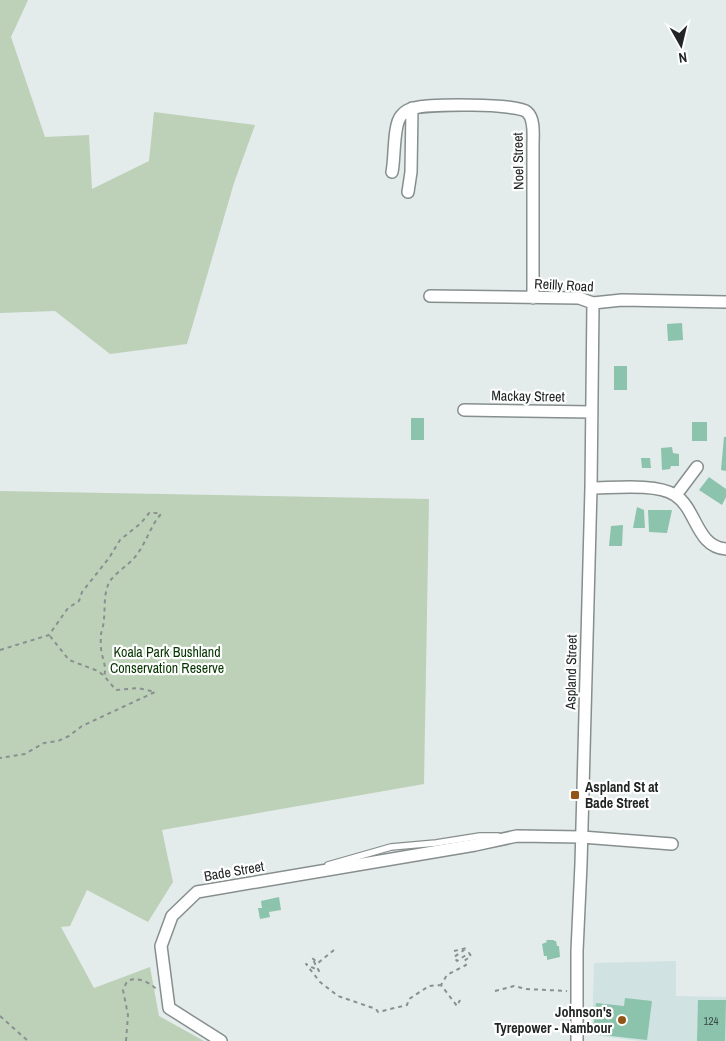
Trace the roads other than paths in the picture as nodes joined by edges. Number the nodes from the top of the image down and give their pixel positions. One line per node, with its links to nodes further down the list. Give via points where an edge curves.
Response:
1 (412, 108): 2 (street, via 399,120); 3 (street); 5 (street, Noel Street, via 504,106 526,110 530,115 534,145)
2 (392, 172)
3 (408, 192)
4 (430, 296): 5 (street, Reilly Road)
5 (533, 298): 7 (street, Reilly Road, via 579,298)
6 (726, 302): 7 (street, Reilly Road, via 622,300)
7 (593, 304): 9 (street, Aspland Street)
8 (464, 410): 9 (street, Mackay Street)
9 (592, 412): 11 (street, Aspland Street)
10 (697, 467): 12 (street)
11 (591, 488): 12 (street, via 657,489); 14 (street, Aspland Street)
12 (676, 495): 13 (street, via 704,539)
13 (726, 549)
14 (582, 837): 15 (street, Bade Street); 16 (street, Bade Street, via 517,836 197,892 172,916 161,946 169,1008); 17 (street, Aspland Street)
15 (672, 844)
16 (220, 1041)
17 (577, 1041)

